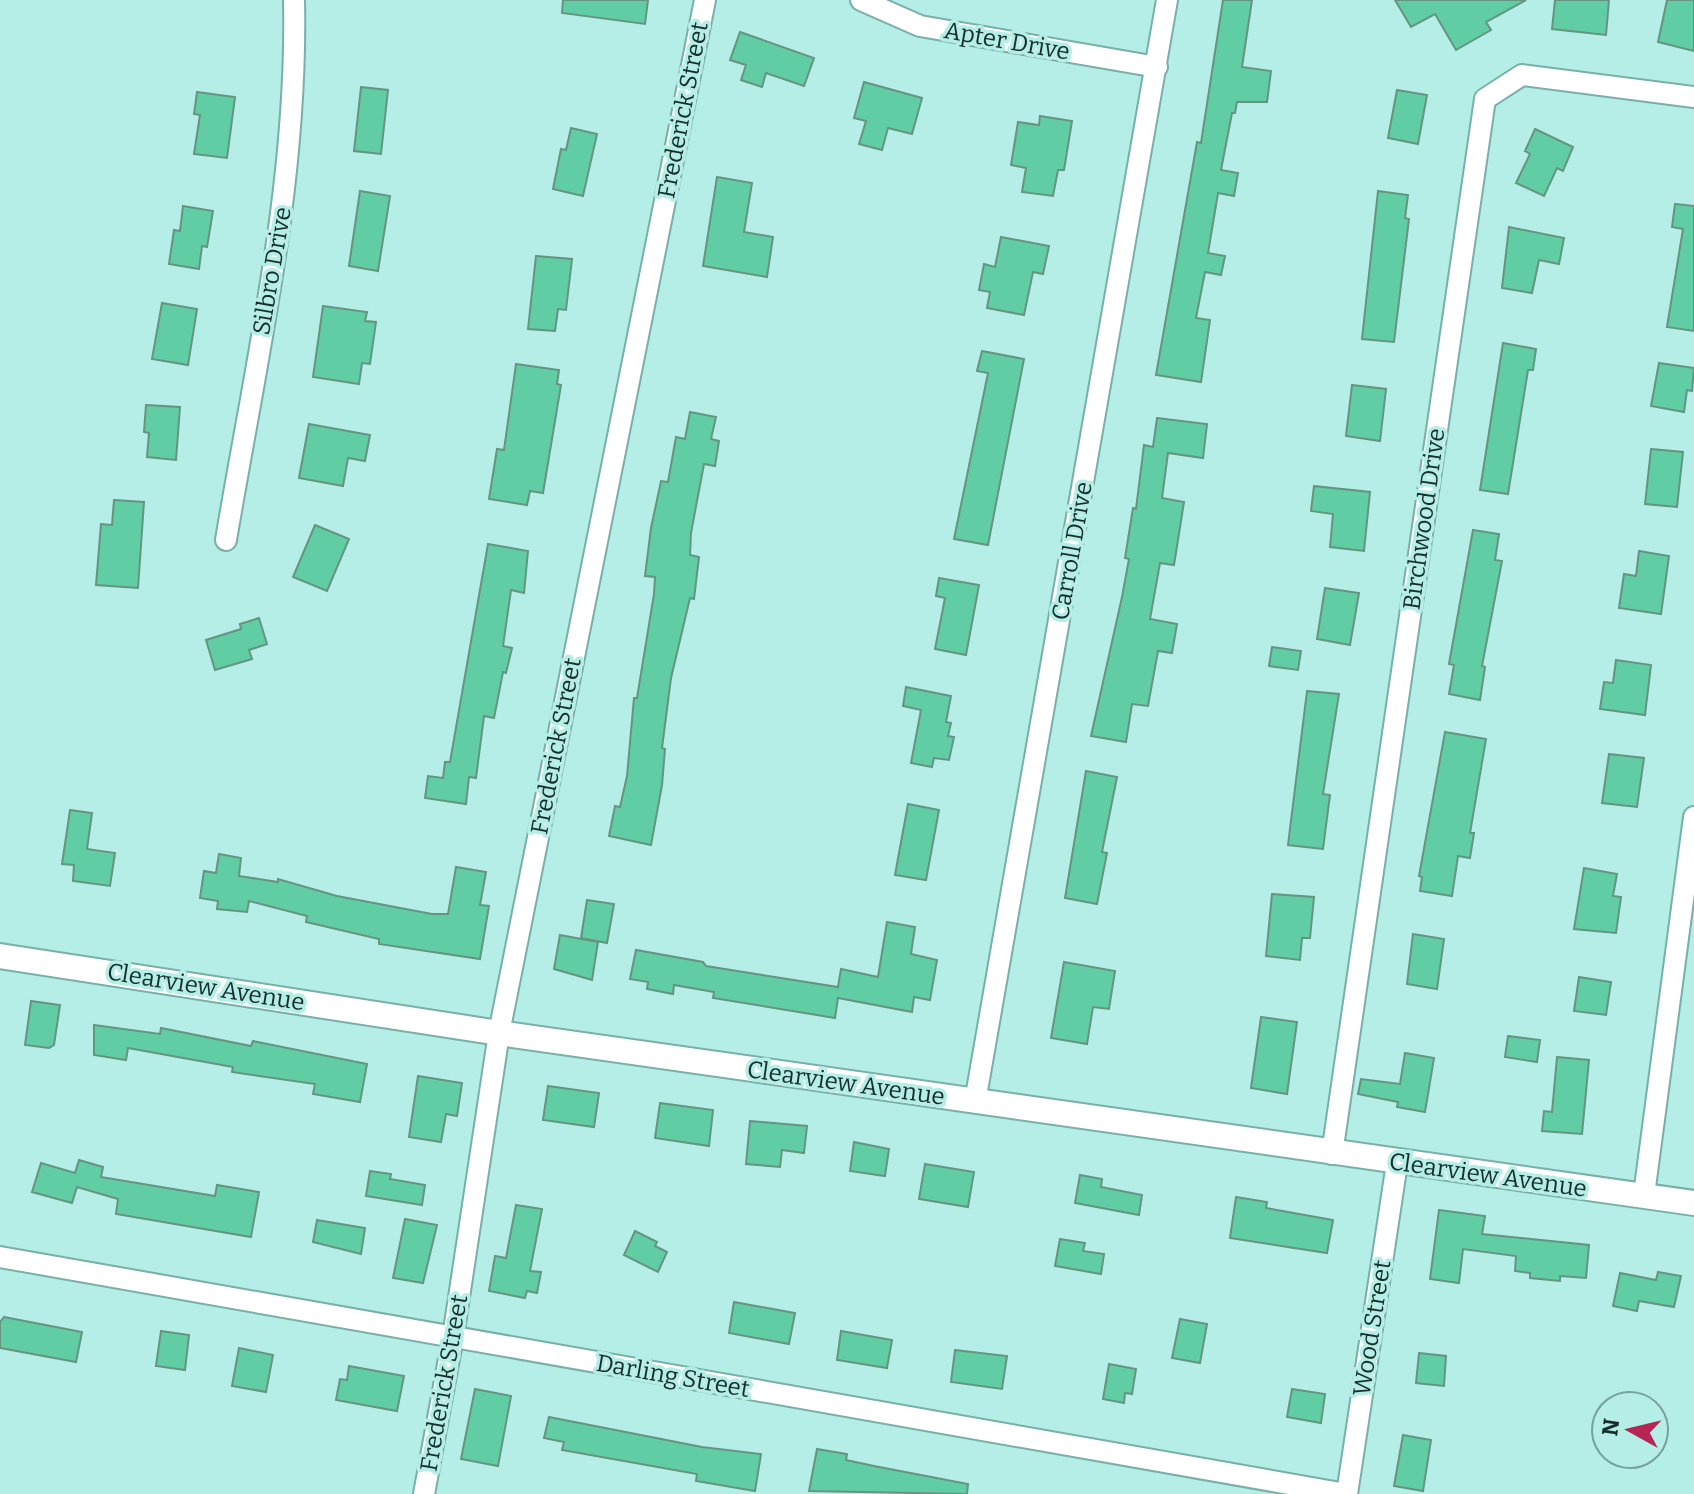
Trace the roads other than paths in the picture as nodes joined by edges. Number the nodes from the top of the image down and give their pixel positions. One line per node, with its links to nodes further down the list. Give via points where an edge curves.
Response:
1 (294, 0): 7 (street, Silbro Drive, via 284,206)
2 (705, 0): 10 (street, Frederick Street)
3 (861, 0): 5 (street, Apter Drive, via 920,26)
4 (1167, 0): 5 (street, Carroll Drive)
5 (1157, 67): 11 (street, Carroll Drive)
6 (1694, 97): 12 (street, Birchwood Drive, via 1522,75 1485,99)
7 (226, 540)
8 (1694, 817): 14 (street)
9 (0, 956): 10 (street, Clearview Avenue)
10 (499, 1033): 11 (street, Clearview Avenue); 17 (street, Frederick Street)
11 (975, 1102): 12 (street, Clearview Avenue)
12 (1332, 1154): 13 (street, Clearview Avenue)
13 (1397, 1163): 14 (street, Clearview Avenue); 19 (street, Wood Street)
14 (1644, 1195): 15 (street, Clearview Avenue)
15 (1694, 1203)
16 (0, 1257): 17 (street, Darling Street)
17 (453, 1337): 18 (street, Frederick Street); 19 (street, Darling Street)
18 (424, 1494)
19 (1346, 1494)

